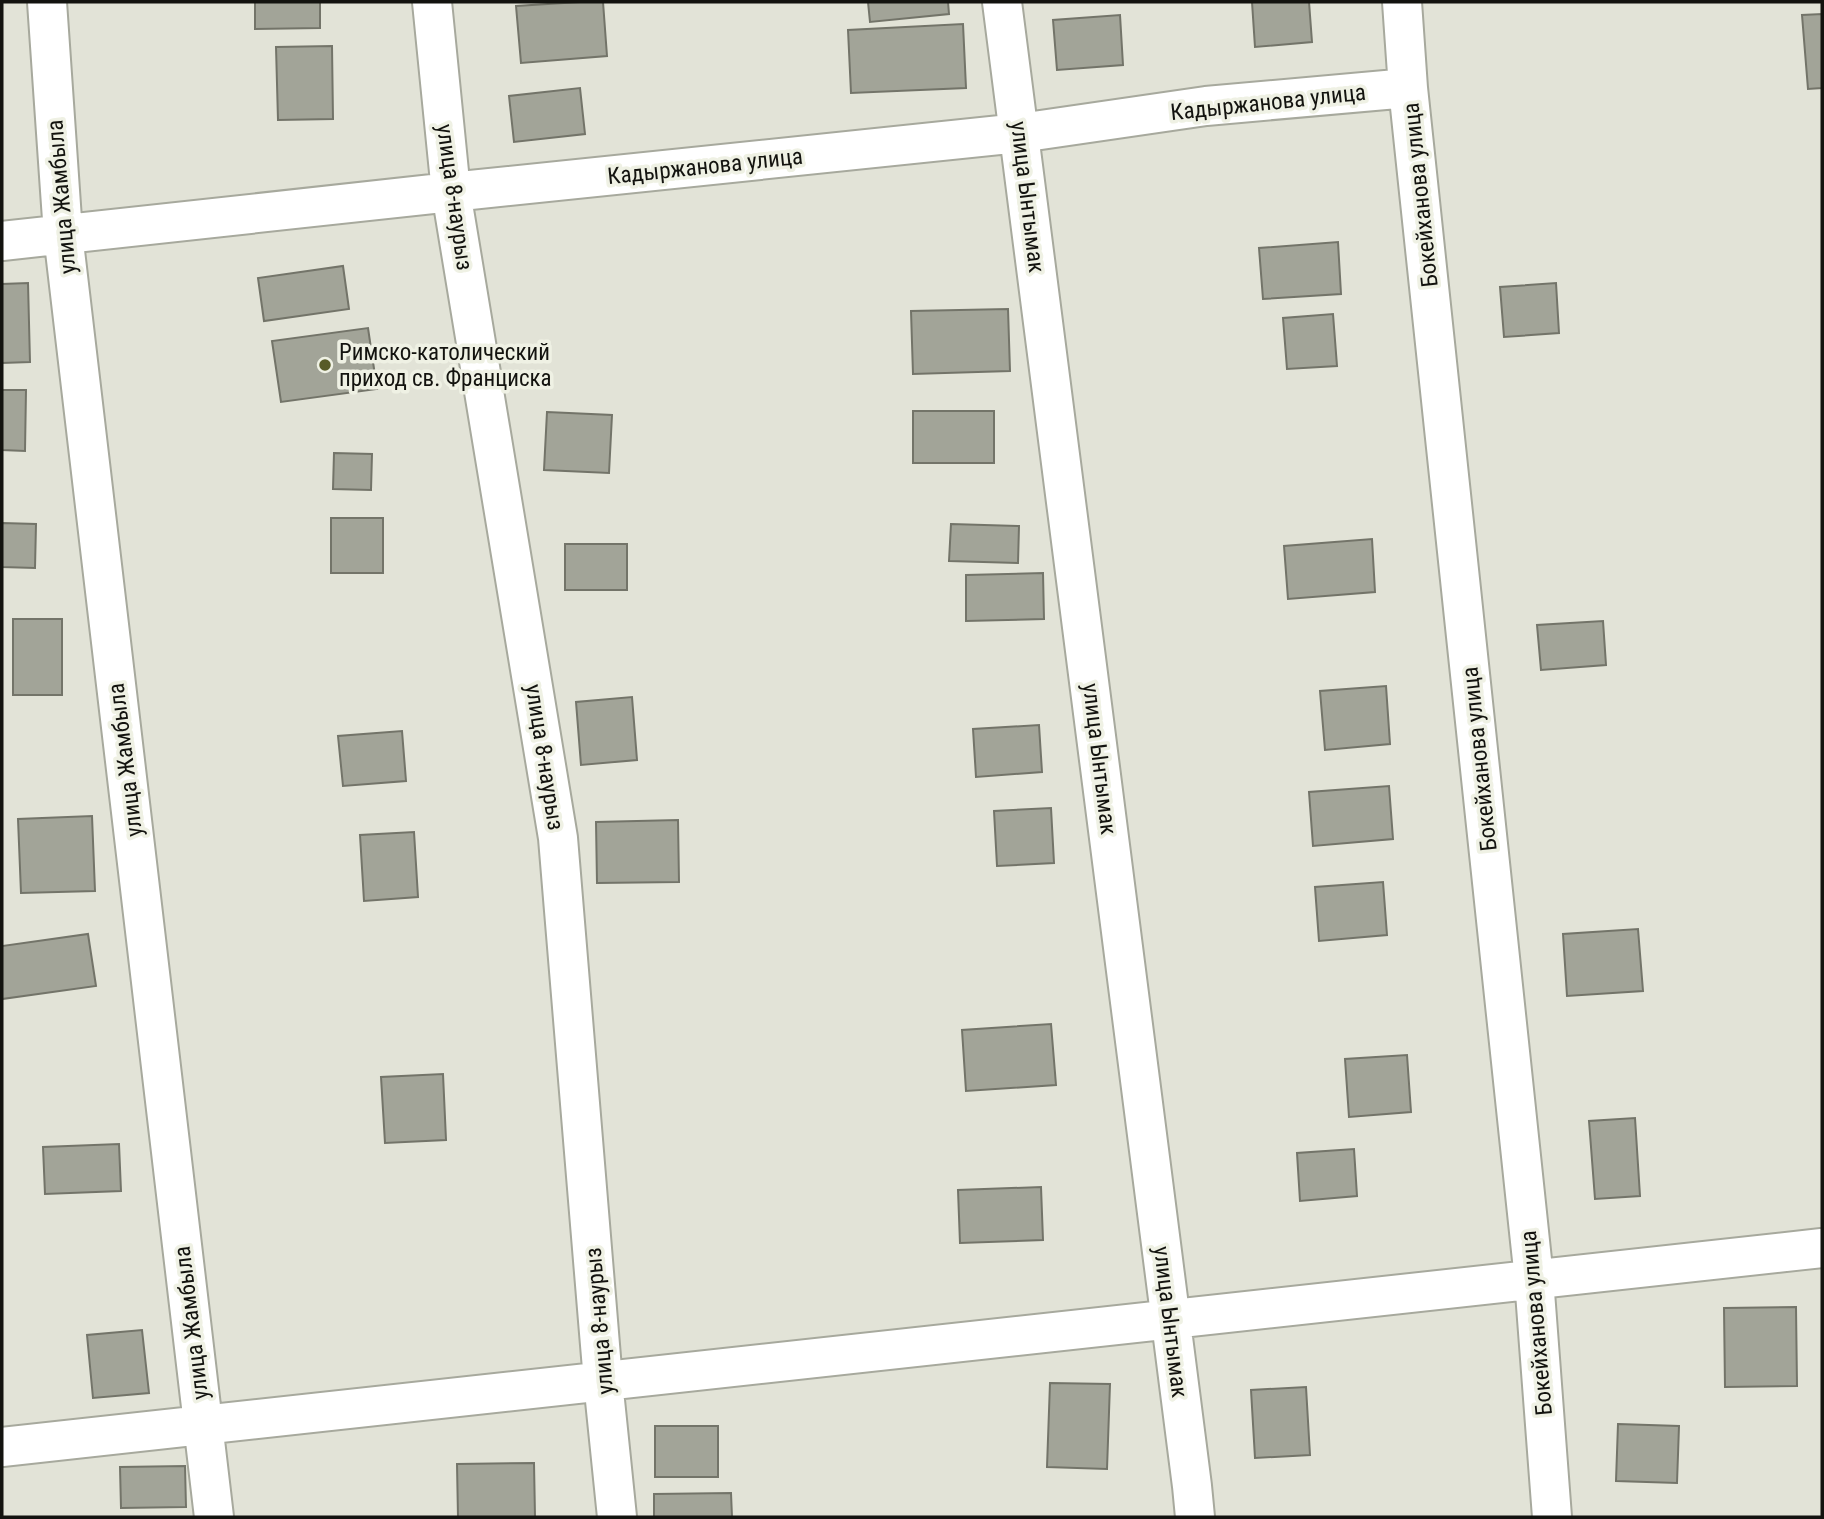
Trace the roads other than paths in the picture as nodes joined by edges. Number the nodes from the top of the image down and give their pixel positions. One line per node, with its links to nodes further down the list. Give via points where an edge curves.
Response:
1 (47, 2): 8 (street, улица Жамбыла)
2 (432, 2): 7 (street, улица 8-наурыз)
3 (1002, 2): 6 (street, улица Ынтымак)
4 (1402, 2): 5 (street, Бокейханова улица)
5 (1408, 88): 6 (street, Кадыржанова улица, via 1206,106); 11 (street, Бокейханова улица)
6 (1020, 133): 7 (street, Кадыржанова улица); 12 (street, улица Ынтымак)
7 (451, 192): 8 (street, Кадыржанова улица); 13 (street, улица 8-наурыз, via 558,838)
8 (63, 234): 9 (street, Кадыржанова улица); 14 (street, улица Жамбыла)
9 (2, 240)
10 (1822, 1248): 11 (street)
11 (1534, 1279): 12 (street); 19 (street, Бокейханова улица)
12 (1171, 1319): 13 (street); 18 (street, улица Ынтымак)
13 (603, 1381): 14 (street); 17 (street, улица 8-наурыз)
14 (203, 1425): 15 (street); 16 (street, улица Жамбыла)
15 (2, 1447)
16 (214, 1517)
17 (617, 1517)
18 (1195, 1517)
19 (1552, 1517)

